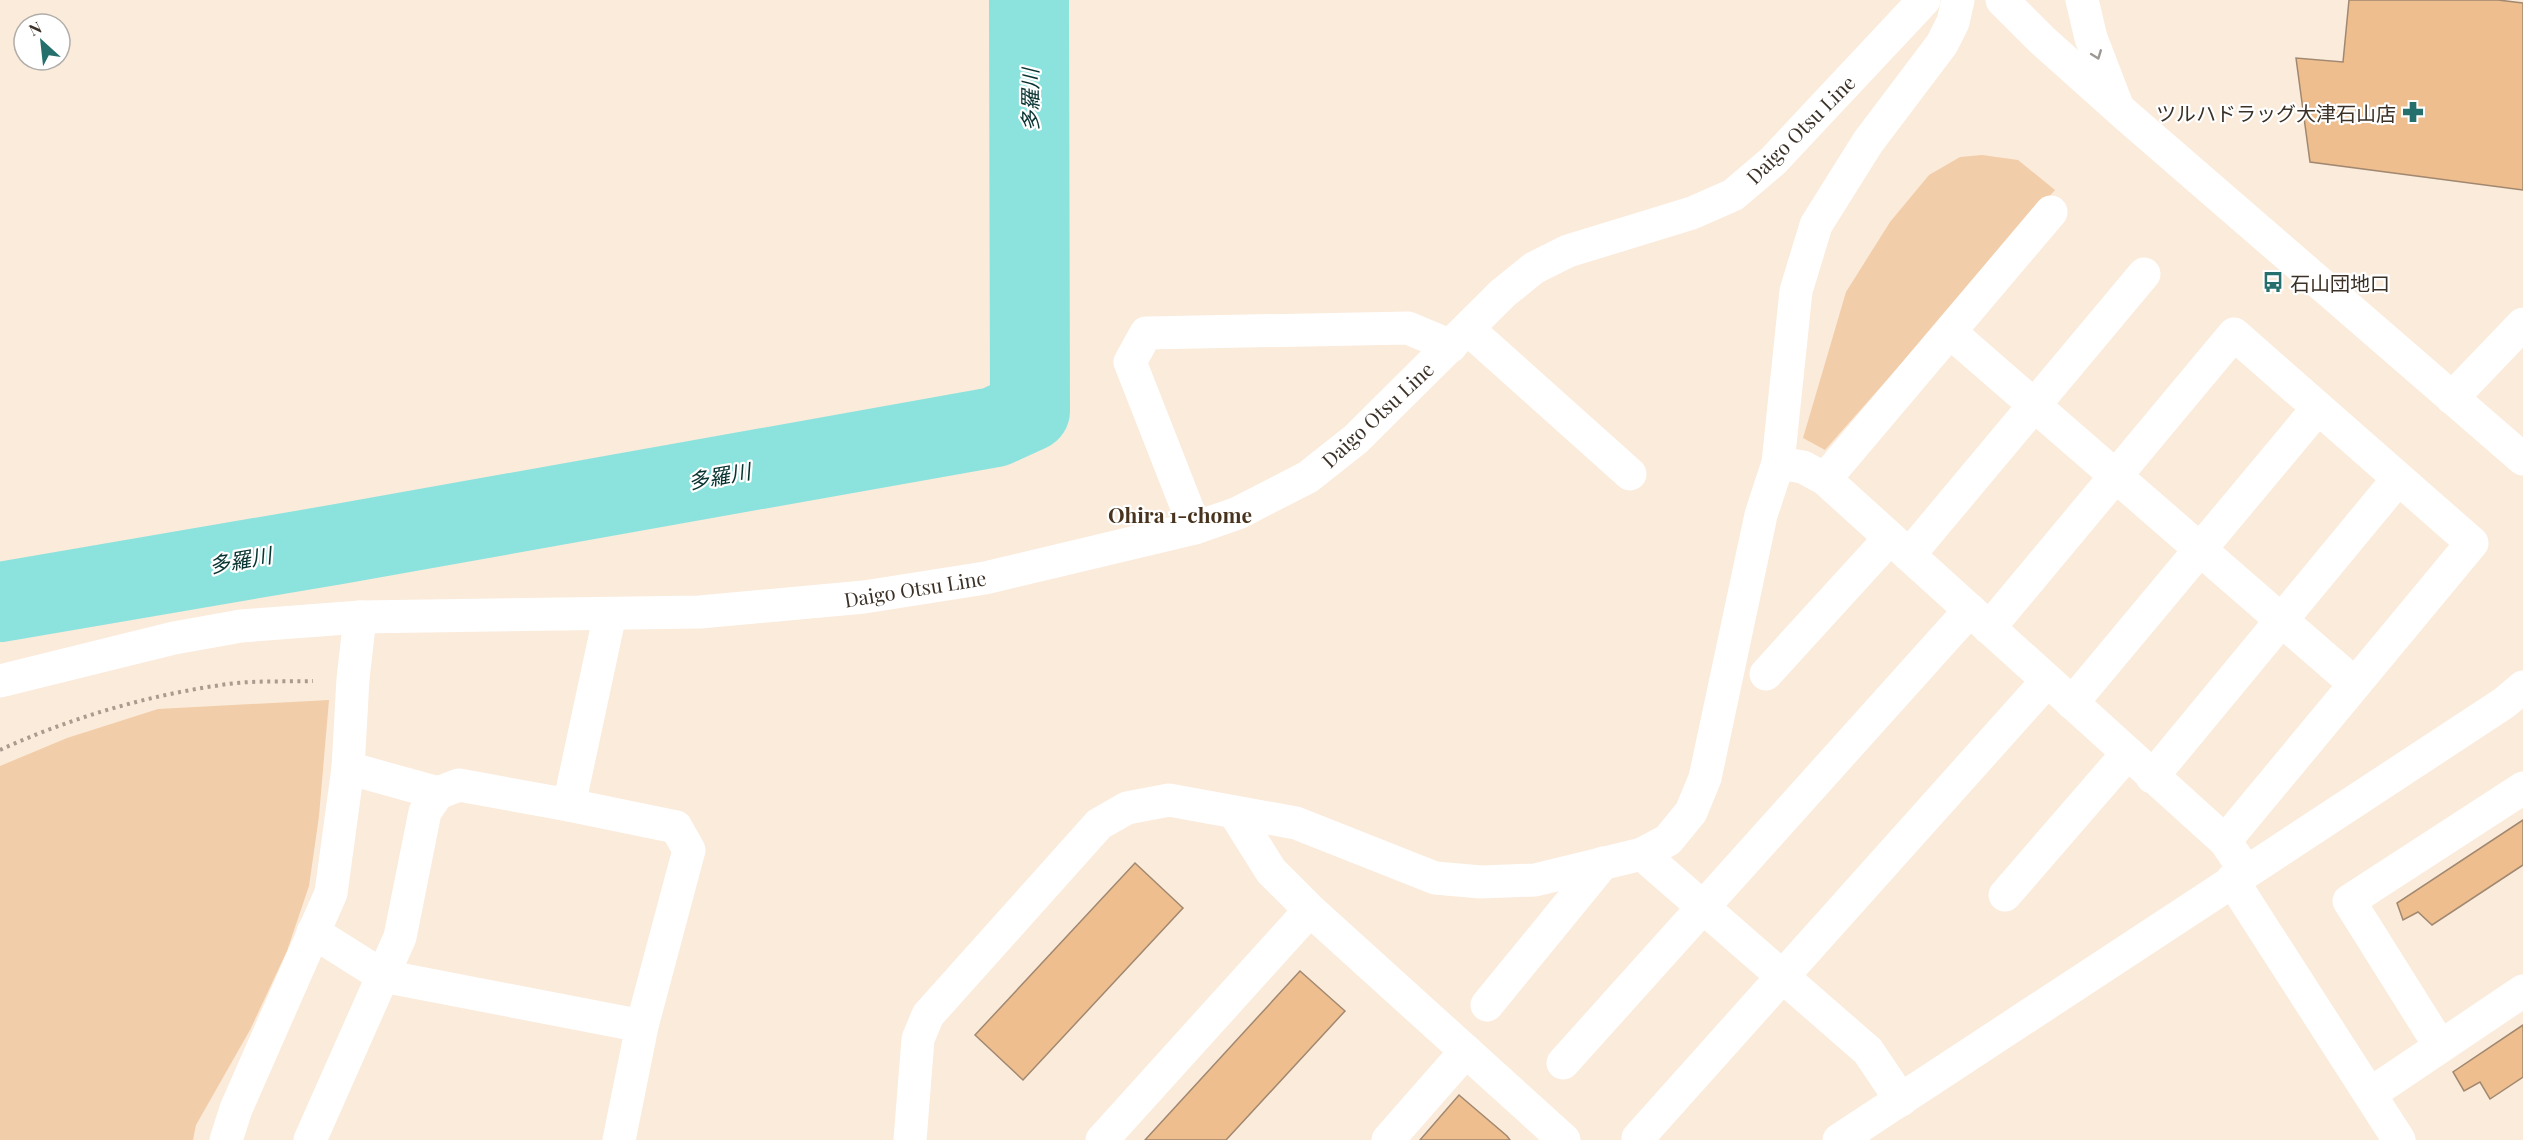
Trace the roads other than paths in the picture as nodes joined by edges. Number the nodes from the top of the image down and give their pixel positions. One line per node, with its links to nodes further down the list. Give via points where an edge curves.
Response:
1 (1924, 0): 10 (street, Daigo Otsu Line, via 1773,161 1733,195 1692,213 1568,251 1534,268 1503,292)
2 (1958, 0): 15 (street, via 1942,44 1868,142 1816,225 1796,291)
3 (2002, 0): 5 (street)
4 (2082, 0): 5 (street, one-way to 5, via 2091,38)
5 (2118, 108): 11 (street)
6 (2051, 212): 9 (street)
7 (2144, 274): 12 (street)
8 (2523, 324): 11 (street)
9 (1950, 332): 12 (street); 18 (street)
10 (1459, 337): 16 (street); 20 (street, Daigo Otsu Line, via 1356,439 1308,477 1238,513); 20 (street, via 1408,328 1146,333 1130,362)
11 (2452, 398): 14 (street)
12 (2034, 405): 17 (street); 21 (street)
13 (2318, 408): 17 (street, via 2234,334); 19 (street); 22 (street)
14 (2523, 459)
15 (1778, 463): 18 (street, via 1803,467); 41 (street, via 1761,515 1705,778 1691,812 1668,840)
16 (1630, 474)
17 (2116, 476): 22 (street); 25 (street)
18 (1825, 478): 21 (street)
19 (2398, 479): 26 (street); 30 (street, via 2472,543)
20 (1195, 528): 23 (street, Daigo Otsu Line, via 985,578 864,597 700,612)
21 (1899, 547): 25 (street); 27 (street)
22 (2200, 549): 26 (street); 32 (street)
23 (610, 614): 24 (street, Daigo Otsu Line); 38 (street)
24 (360, 617): 28 (street, Daigo Otsu Line, via 241,626 174,638); 34 (street)
25 (1979, 619): 29 (street); 45 (street)
26 (2282, 620): 30 (street); 35 (street)
27 (1766, 674)
28 (0, 681)
29 (2047, 681): 32 (street); 49 (street)
30 (2355, 684): 40 (street)
31 (2523, 687): 43 (street)
32 (2072, 703): 33 (street)
33 (2127, 754): 35 (street); 44 (street)
34 (348, 768): 37 (street); 47 (street, via 331,893)
35 (2152, 777): 40 (street)
36 (2523, 788): 53 (street, via 2349,901)
37 (438, 793): 38 (street, via 459,785); 48 (street, via 425,812 400,937)
38 (569, 805): 52 (street, via 676,827 689,850)
39 (1234, 812): 42 (street, via 1296,823 1435,878 1481,882 1535,880); 46 (street, via 1271,871); 63 (street, via 1169,800 1127,808 1099,824 928,1015 918,1039)
40 (2225, 841): 43 (street)
41 (1642, 854): 42 (street); 45 (street)
42 (1603, 863): 51 (street)
43 (2239, 875): 56 (street); 57 (street)
44 (2004, 895)
45 (1703, 907): 49 (street); 55 (street)
46 (1310, 910): 54 (street); 64 (street)
47 (313, 932): 48 (street); 60 (street, via 236,1109)
48 (383, 976): 52 (street); 61 (street)
49 (1783, 976): 57 (street, via 1868,1051); 59 (street)
50 (2523, 991): 53 (street)
51 (1487, 1005)
52 (642, 1026): 62 (street)
53 (2440, 1046): 56 (street)
54 (1466, 1051): 58 (street); 65 (street)
55 (1563, 1063)
56 (2370, 1094): 67 (street)
57 (1900, 1100): 66 (street)
58 (1545, 1134)
59 (1638, 1138)
60 (229, 1139)
61 (310, 1140)
62 (619, 1140)
63 (910, 1140)
64 (1102, 1140)
65 (1388, 1140)
66 (1839, 1140)
67 (2399, 1140)

